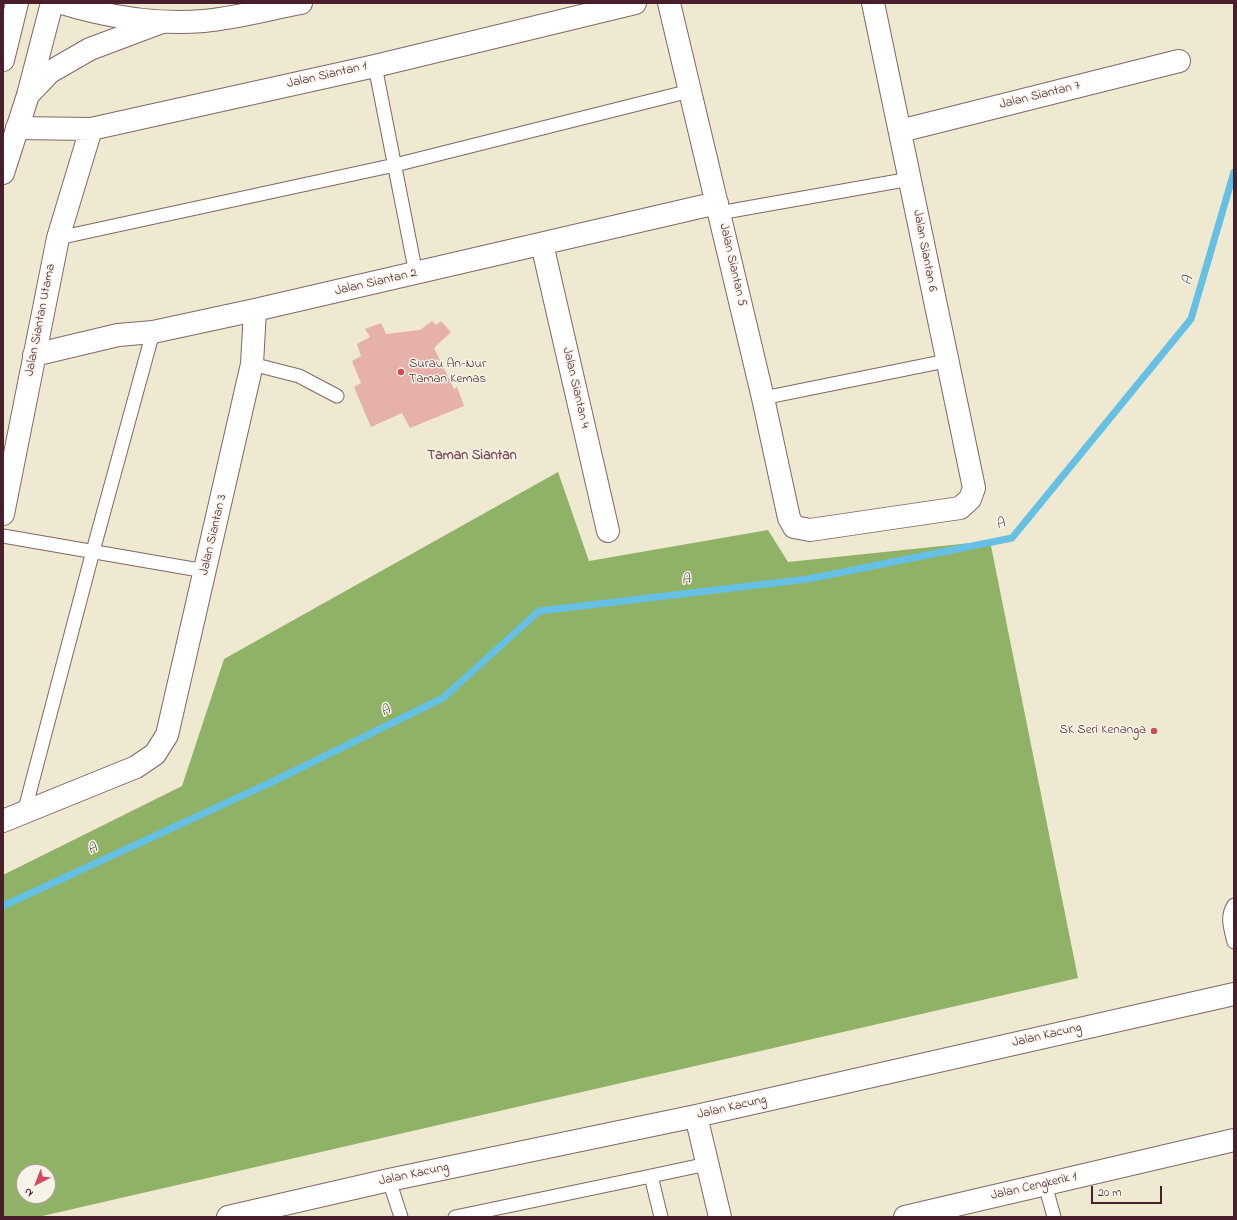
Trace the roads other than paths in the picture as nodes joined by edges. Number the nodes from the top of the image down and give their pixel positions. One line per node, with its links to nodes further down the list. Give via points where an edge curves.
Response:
1 (17, 3): 9 (street)
2 (52, 3): 13 (street)
3 (62, 3): 8 (street, via 100,14)
4 (301, 3): 8 (street, via 205,21)
5 (635, 3): 11 (street, Jalan Siantan 1)
6 (669, 3): 12 (street, Jalan Siantan 5)
7 (872, 3): 16 (street, Jalan Siantan 6)
8 (162, 22): 13 (street, via 90,49 50,72)
9 (3, 60)
10 (1179, 61): 16 (street, Jalan Siantan 7)
11 (375, 66): 15 (street, Jalan Siantan 1); 17 (lane)
12 (690, 91): 17 (lane); 20 (street, Jalan Siantan 5)
13 (28, 95): 14 (street)
14 (17, 128): 15 (street, Jalan Siantan 1); 18 (street)
15 (91, 129): 21 (street, Jalan Siantan Utama)
16 (900, 131): 19 (street, Jalan Siantan 6)
17 (395, 165): 21 (lane); 23 (lane)
18 (3, 173)
19 (910, 179): 20 (lane); 27 (street, Jalan Siantan 6)
20 (718, 208): 22 (street, Jalan Siantan 2); 30 (street, Jalan Siantan 5)
21 (58, 238): 26 (street, Jalan Siantan Utama)
22 (542, 244): 23 (street, Jalan Siantan 2); 33 (street, Jalan Siantan 4)
23 (416, 274): 24 (street, Jalan Siantan 2)
24 (255, 310): 25 (street, Jalan Siantan 2); 28 (street, Jalan Siantan 3)
25 (153, 332): 26 (street, Jalan Siantan 2, via 118,335); 35 (lane)
26 (34, 355): 31 (street, Jalan Siantan Utama)
27 (946, 361): 30 (lane); 32 (street, Jalan Siantan 6, via 974,488 970,499 960,508 810,530)
28 (252, 364): 29 (lane, via 299,376); 36 (street, Jalan Siantan 3)
29 (337, 396)
30 (764, 398): 32 (street, Jalan Siantan 5, via 789,518)
31 (3, 514)
32 (794, 528)
33 (608, 531)
34 (3, 536): 35 (lane)
35 (93, 551): 36 (lane); 37 (lane)
36 (205, 571): 37 (street, Jalan Siantan 3, via 167,735 155,754 136,767)
37 (24, 813): 38 (street)
38 (3, 820)
39 (1234, 905): 40 (lane, via 1229,921)
40 (1234, 942)
41 (1234, 994): 42 (street, Jalan Kacung)
42 (696, 1116): 44 (street); 46 (street, Jalan Kacung)
43 (1234, 1140): 47 (street, Jalan Cengkerik 1)
44 (708, 1164): 45 (lane); 52 (street)
45 (651, 1176): 50 (lane); 51 (lane)
46 (389, 1180): 48 (street, Jalan Kacung); 49 (lane)
47 (1045, 1184): 53 (street, Jalan Cengkerik 1); 54 (lane)
48 (228, 1217)
49 (401, 1217)
50 (455, 1217)
51 (661, 1217)
52 (720, 1217)
53 (905, 1217)
54 (1054, 1217)

